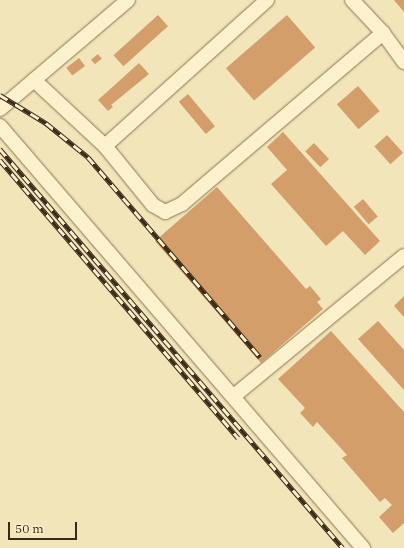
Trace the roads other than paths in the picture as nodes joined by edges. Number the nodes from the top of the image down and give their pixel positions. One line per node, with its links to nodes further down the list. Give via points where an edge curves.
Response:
1 (128, 0): 6 (lane)
2 (267, 0): 9 (lane)
3 (352, 0): 4 (lane)
4 (383, 33): 5 (lane); 9 (lane, via 174,209 165,212 153,205)
5 (404, 62)
6 (34, 80): 7 (lane); 9 (lane)
7 (0, 109)
8 (0, 126): 11 (lane)
9 (105, 146)
10 (404, 256): 11 (lane)
11 (234, 396): 12 (lane)
12 (363, 548)

